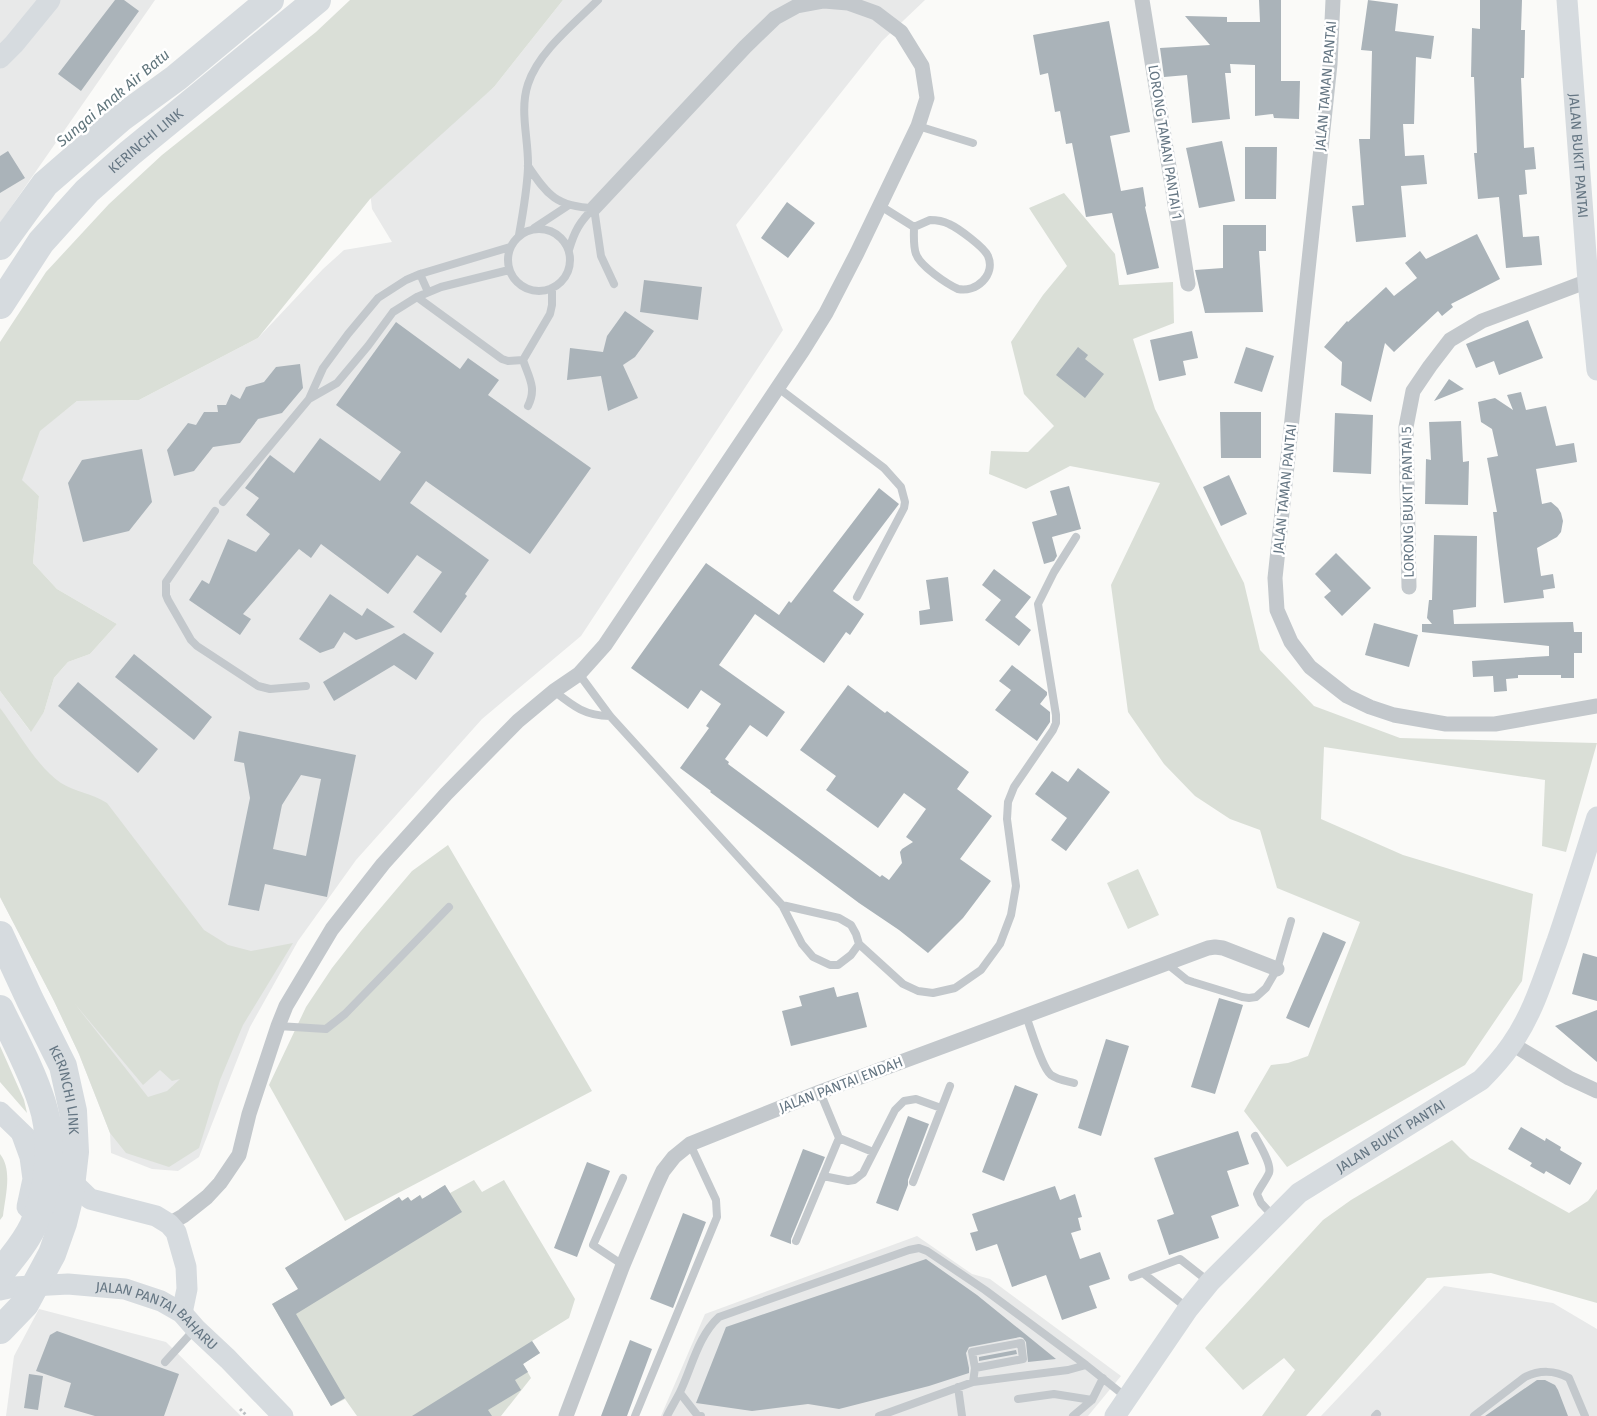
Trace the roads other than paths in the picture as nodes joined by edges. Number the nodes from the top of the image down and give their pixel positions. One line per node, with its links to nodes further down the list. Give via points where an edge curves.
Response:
1 (50, 0): 8 (street)
2 (270, 0): 18 (highway, via 176,78 121,118 45,184)
3 (317, 0): 29 (highway, KERINCHI LINK, via 86,191 41,242)
4 (598, 0): 11 (lane, via 553,43 528,84 525,104)
5 (1142, 0): 25 (street, LORONG TAMAN PANTAI 1)
6 (1333, 0): 44 (street, JALAN TAMAN PANTAI, via 1330,64 1275,578 1277,610 1290,642 1310,667 1347,696 1394,715 1446,724 1496,724)
7 (1567, 0): 23 (street, JALAN BUKIT PANTAI)
8 (0, 58)
9 (918, 126): 10 (lane); 13 (street); 14 (street, via 927,98 922,66 901,32 876,13 848,3 824,1 797,6 775,18 745,47)
10 (973, 143)
11 (528, 166): 12 (lane, via 550,195); 17 (lane)
12 (569, 205): 14 (lane); 16 (lane)
13 (880, 205): 15 (lane); 33 (street, via 826,313)
14 (594, 208): 20 (lane, via 575,231); 24 (lane, via 601,256)
15 (914, 227): 15 (lane, via 930,220 942,221 982,247 990,264 982,282 971,290 958,290 923,264 916,257)
16 (532, 229): 17 (lane); 20 (lane, via 550,231 564,242)
17 (519, 236): 19 (lane)
18 (0, 246)
19 (510, 247): 21 (lane); 22 (lane)
20 (568, 250): 26 (lane, via 570,259 566,276)
21 (509, 270): 26 (lane, via 514,279 527,288 542,291); 27 (lane)
22 (420, 274): 27 (lane); 34 (lane, via 378,298 323,368)
23 (1588, 281): 30 (street, JALAN BUKIT PANTAI); 39 (street, LORONG BUKIT PANTAI 5, via 1482,321 1450,340 1413,391 1406,428)
24 (614, 284)
25 (1188, 284)
26 (552, 288): 31 (lane, via 550,314)
27 (428, 292): 28 (lane)
28 (417, 297): 31 (lane, via 502,359); 34 (lane, via 393,312 337,383)
29 (0, 305)
30 (1595, 330): 32 (street, JALAN BUKIT PANTAI)
31 (523, 360): 35 (lane, via 533,388)
32 (1597, 370)
33 (777, 387): 40 (lane, via 884,468 901,487 904,508); 41 (street, via 605,645)
34 (309, 399): 36 (lane)
35 (528, 406)
36 (223, 502)
37 (215, 511): 42 (lane, via 166,582 168,600 197,646 258,686 270,689)
38 (1076, 537): 51 (lane, via 1038,604 1057,720 1014,787 1008,802 1007,819 1016,886 1011,915 1000,944 981,970 955,988 933,993 918,991 904,984)
39 (1409, 587)
40 (857, 597)
41 (578, 674): 43 (street); 45 (lane)
42 (306, 686)
43 (554, 691): 45 (lane, via 572,705 596,716); 56 (street, via 446,794 383,864 332,929 286,1006)
44 (1597, 706)
45 (610, 716): 47 (lane)
46 (1597, 817): 57 (street, JALAN BUKIT PANTAI, via 1540,988)
47 (782, 905): 51 (lane, via 839,918 850,926); 51 (lane, via 802,944 820,962 838,965)
48 (449, 907): 56 (lane, via 345,1014 326,1029)
49 (1291, 922): 53 (lane)
50 (0, 935): 78 (highway, KERINCHI LINK, via 62,1066 73,1111 70,1195)
51 (859, 944)
52 (1166, 963): 53 (street, JALAN PANTAI ENDAH, via 1215,947); 53 (lane, via 1190,981 1249,998 1261,993); 55 (street, JALAN PANTAI ENDAH)
53 (1276, 969)
54 (0, 1009): 80 (highway, KERINCHI LINK, via 33,1078 49,1135 42,1203 33,1228)
55 (1026, 1016): 58 (lane, via 1044,1066 1058,1079); 61 (street, JALAN PANTAI ENDAH)
56 (278, 1026): 75 (street, via 239,1155 207,1196)
57 (1512, 1044): 60 (street); 74 (street, JALAN BUKIT PANTAI, via 1481,1080 1299,1193)
58 (1074, 1083)
59 (950, 1086): 62 (lane)
60 (1597, 1091)
61 (820, 1092): 66 (lane); 67 (street, JALAN PANTAI ENDAH)
62 (941, 1108): 68 (lane, via 916,1099 904,1101 895,1110); 71 (lane)
63 (0, 1112): 64 (street)
64 (21, 1132): 72 (street); 73 (street, via 30,1157 33,1179)
65 (1255, 1136): 74 (lane, via 1270,1167 1257,1194)
66 (839, 1138): 68 (lane); 69 (lane)
67 (690, 1144): 79 (street, JALAN PANTAI ENDAH, via 663,1172); 101 (lane, via 716,1200 717,1217)
68 (873, 1152): 69 (lane, via 863,1173 854,1180)
69 (824, 1176): 76 (lane)
70 (623, 1178): 79 (lane, via 593,1245)
71 (913, 1182)
72 (90, 1199): 73 (street, via 66,1199); 75 (street, via 156,1216)
73 (25, 1218): 77 (street)
74 (1274, 1218): 83 (street, JALAN BUKIT PANTAI)
75 (169, 1224): 87 (street, via 176,1232 186,1267)
76 (796, 1241)
77 (4, 1249)
78 (52, 1254): 86 (highway); 88 (highway, via 25,1304)
79 (623, 1265): 100 (street, JALAN PANTAI ENDAH)
80 (0, 1272)
81 (1143, 1273): 82 (lane); 83 (lane, via 1180,1259); 85 (lane)
82 (1132, 1278)
83 (1210, 1282): 85 (street, JALAN BUKIT PANTAI)
84 (0, 1290): 87 (street, JALAN PANTAI BAHARU, via 68,1284 125,1289 162,1301)
85 (1188, 1309): 96 (street, JALAN BUKIT PANTAI)
86 (0, 1315)
87 (189, 1321): 89 (lane); 99 (street, JALAN PANTAI BAHARU)
88 (0, 1330)
89 (165, 1362)
90 (1086, 1365): 92 (lane); 93 (lane); 95 (lane, via 985,1290 918,1248 719,1317 704,1334)
91 (975, 1368): 91 (lane, via 1023,1359 1021,1343 972,1352); 93 (lane)
92 (1103, 1378): 96 (lane); 98 (lane)
93 (973, 1382): 94 (lane)
94 (958, 1387): 104 (lane); 105 (lane)
95 (680, 1393): 102 (lane); 103 (lane)
96 (1127, 1398): 107 (street, JALAN BUKIT PANTAI)
97 (1018, 1399): 98 (lane, via 1054,1394)
98 (1092, 1400): 106 (lane)
99 (283, 1416)
100 (566, 1416)
101 (635, 1416)
102 (667, 1416)
103 (698, 1416)
104 (879, 1416)
105 (962, 1416)
106 (1073, 1416)
107 (1115, 1416)
108 (1474, 1416): 109 (lane, via 1525,1377 1540,1371 1569,1378)
109 (1585, 1416)

